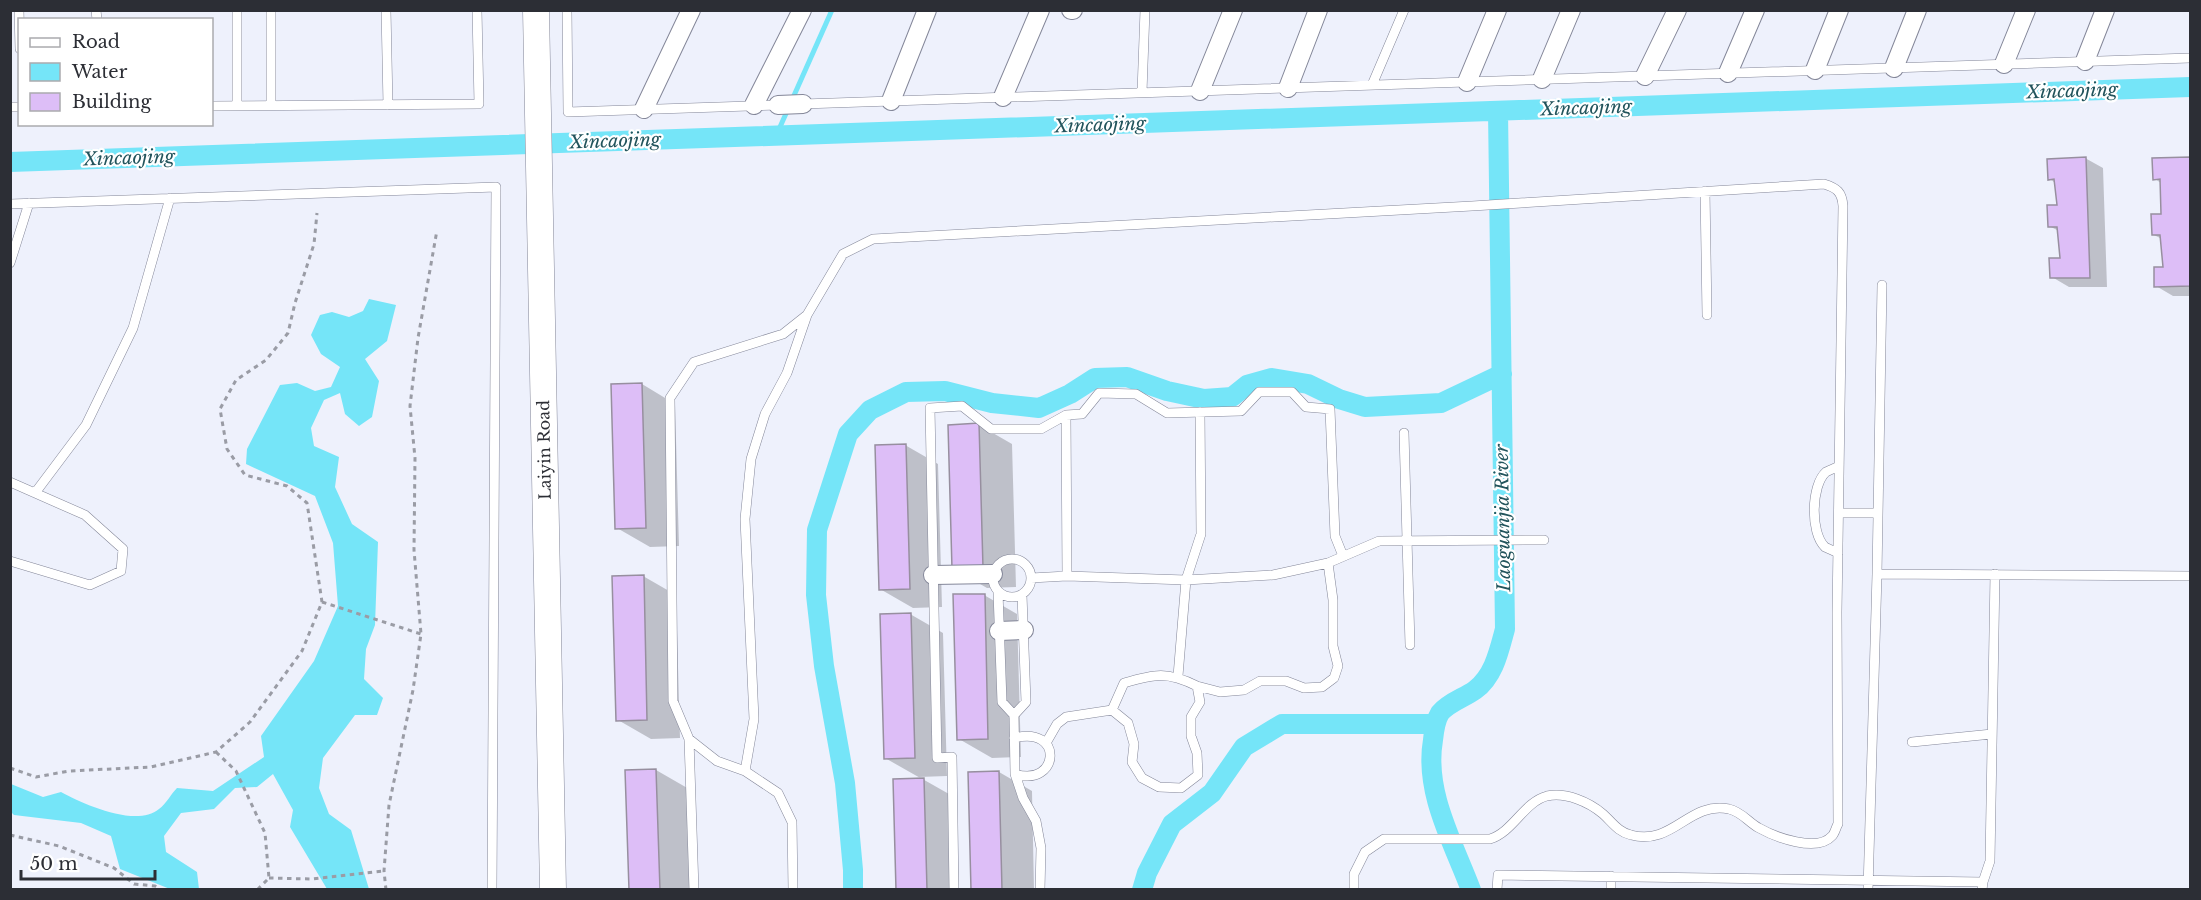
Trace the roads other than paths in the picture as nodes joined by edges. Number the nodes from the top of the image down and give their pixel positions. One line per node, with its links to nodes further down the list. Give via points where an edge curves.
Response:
1 (237, 10): 38 (lane)
2 (271, 10): 39 (lane)
3 (386, 10): 40 (lane)
4 (477, 10): 40 (lane, via 478,104)
5 (536, 10): 95 (street, Laiyin Road)
6 (567, 10): 43 (lane, via 568,112)
7 (691, 10): 43 (street)
8 (802, 10): 41 (street)
9 (927, 10): 37 (street)
10 (1040, 10): 36 (street)
11 (1145, 10): 35 (lane)
12 (1233, 10): 34 (street)
13 (1318, 10): 33 (street)
14 (1404, 10): 32 (lane)
15 (1497, 10): 31 (street)
16 (1571, 10): 30 (street)
17 (1677, 10): 29 (street)
18 (1755, 10): 28 (street)
19 (1839, 10): 27 (street)
20 (1917, 10): 26 (street)
21 (2026, 10): 25 (street)
22 (2105, 10): 24 (street)
23 (2190, 58): 24 (lane)
24 (2085, 61): 25 (lane)
25 (2004, 64): 26 (lane)
26 (1894, 68): 27 (lane)
27 (1815, 70): 28 (lane)
28 (1728, 73): 29 (lane)
29 (1645, 76): 30 (lane)
30 (1542, 79): 31 (lane)
31 (1467, 82): 32 (lane)
32 (1372, 85): 33 (lane)
33 (1288, 88): 34 (lane)
34 (1200, 91): 35 (lane)
35 (1142, 93): 36 (lane)
36 (1003, 97): 37 (lane)
37 (891, 101): 41 (lane)
38 (237, 105): 39 (lane); 42 (lane)
39 (271, 105): 40 (lane)
40 (388, 105)
41 (754, 105): 43 (lane)
42 (213, 106)
43 (644, 109)
44 (1705, 191): 50 (lane, via 873,239 843,254); 51 (lane); 55 (lane, via 1824,184 1842,195)
45 (170, 198): 46 (lane); 57 (lane, via 133,328 86,424); 94 (lane, via 495,188)
46 (29, 203): 47 (lane); 48 (lane)
47 (10, 204)
48 (10, 263)
49 (1882, 285): 59 (lane)
50 (807, 315): 85 (lane, via 783,334 694,362 670,398 673,701); 88 (lane, via 787,374 765,414 751,459 745,519 754,718)
51 (1707, 315)
52 (1200, 412): 53 (lane, via 1167,413 1136,393 1099,393 1082,414); 63 (lane, via 1241,411 1259,392 1292,392 1306,407 1330,409 1335,536); 73 (lane, via 1201,534)
53 (1066, 415): 69 (lane, via 1041,429 991,429 962,406 930,408); 70 (lane)
54 (1404, 433): 61 (lane)
55 (1839, 466): 58 (lane); 62 (lane, via 1826,472 1818,486 1814,515 1818,537)
56 (10, 482): 57 (lane)
57 (35, 493): 64 (lane, via 85,515 108,535 123,549 121,571 90,585)
58 (1839, 513): 59 (lane); 62 (lane)
59 (1878, 513): 67 (lane)
60 (1544, 540): 61 (lane)
61 (1407, 541): 63 (lane, via 1379,541); 78 (lane)
62 (1838, 553): 100 (lane, via 1838,824 1832,836 1822,843 1777,838 1743,814 1717,808 1695,814 1660,836 1629,835 1588,804 1547,796 1498,837 1384,839 1365,852 1354,874)
63 (1343, 556): 65 (lane)
64 (10, 561)
65 (1329, 563): 73 (lane, via 1273,575); 80 (lane, via 1333,646 1338,666 1334,678 1322,687 1260,681 1244,690 1221,692)
66 (993, 574): 69 (street); 72 (lane, via 999,563 1011,559 1023,562); 74 (lane)
67 (1877, 574): 68 (lane); 92 (lane)
68 (1995, 574): 71 (lane); 83 (lane)
69 (933, 575): 98 (lane, via 936,758 952,757)
70 (1067, 576): 72 (lane); 73 (lane)
71 (2190, 576)
72 (1031, 578): 75 (lane)
73 (1186, 580): 79 (lane)
74 (998, 592): 75 (lane, via 1010,598); 77 (lane)
75 (1022, 595): 76 (lane)
76 (1024, 630): 77 (street); 82 (lane, via 1026,702)
77 (999, 631): 82 (lane, via 1002,702)
78 (1410, 645)
79 (1178, 676): 80 (lane); 81 (lane, via 1151,675 1124,683)
80 (1197, 686): 81 (lane, via 1200,702 1191,717 1191,736 1198,775 1181,788 1159,787 1142,778 1132,762 1134,744 1128,723)
81 (1112, 710): 87 (lane, via 1066,717)
82 (1014, 716): 84 (lane)
83 (1992, 734): 86 (lane); 93 (lane, via 1990,861)
84 (1014, 738): 87 (lane, via 1037,736); 89 (lane)
85 (689, 739): 88 (lane, via 717,760); 96 (lane)
86 (1912, 742)
87 (1046, 743): 89 (lane, via 1050,754 1048,767 1028,778)
88 (746, 771): 97 (lane, via 777,793 792,822)
89 (1015, 774): 99 (lane, via 1036,822 1041,848)
90 (1611, 876): 91 (lane); 101 (lane, via 1498,875); 102 (lane)
91 (1743, 878): 92 (lane); 103 (lane)
92 (1868, 885): 93 (lane)
93 (1983, 886)
94 (492, 890)
95 (553, 890)
96 (694, 890)
97 (793, 890)
98 (954, 890)
99 (1040, 890)
100 (1354, 890)
101 (1497, 890)
102 (1611, 890)
103 (1743, 890)

